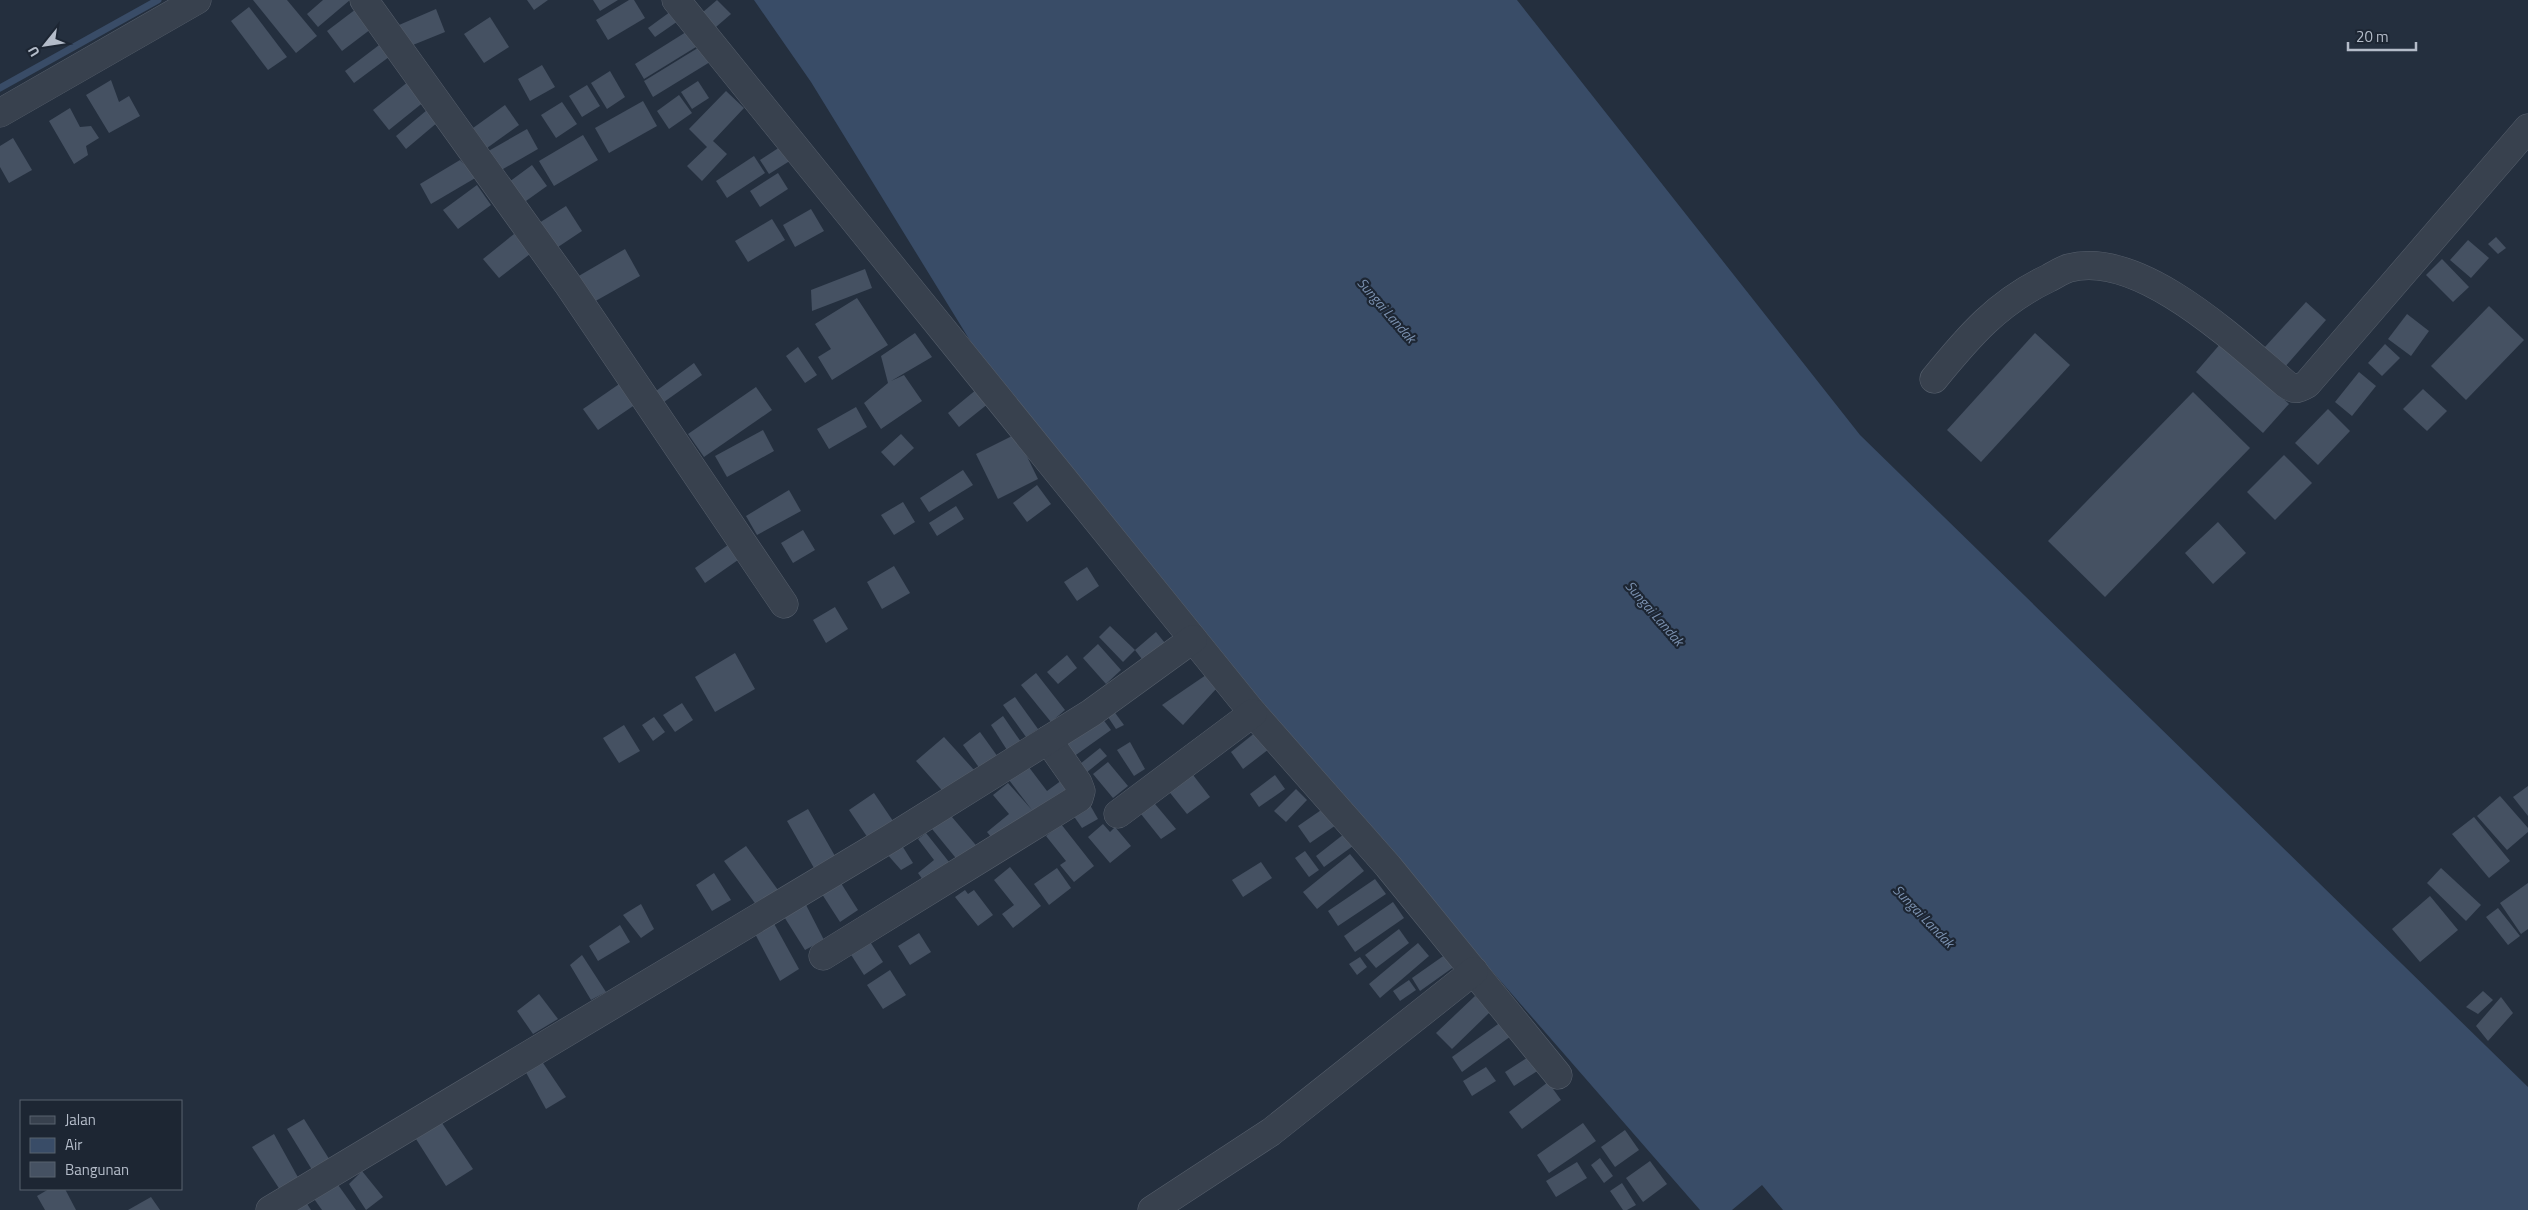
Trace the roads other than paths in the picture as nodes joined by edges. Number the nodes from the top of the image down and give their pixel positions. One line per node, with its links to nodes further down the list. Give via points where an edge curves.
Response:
1 (197, 0): 4 (street)
2 (364, 0): 7 (street, via 567,283)
3 (676, 0): 8 (street)
4 (0, 113)
5 (2528, 128): 6 (street, via 2307,384 2298,390 2286,384 2200,312 2169,292 2107,266 2069,268 2023,290 1972,332)
6 (1934, 379)
7 (784, 604)
8 (1193, 639): 9 (street); 10 (street)
9 (1253, 713): 11 (street); 13 (street, via 1388,866)
10 (1048, 740): 12 (street, via 1078,783 1079,798); 15 (street, via 891,838)
11 (1118, 814)
12 (823, 956)
13 (1474, 971): 14 (street); 16 (street, via 1271,1132)
14 (1558, 1075)
15 (270, 1210)
16 (1152, 1210)

